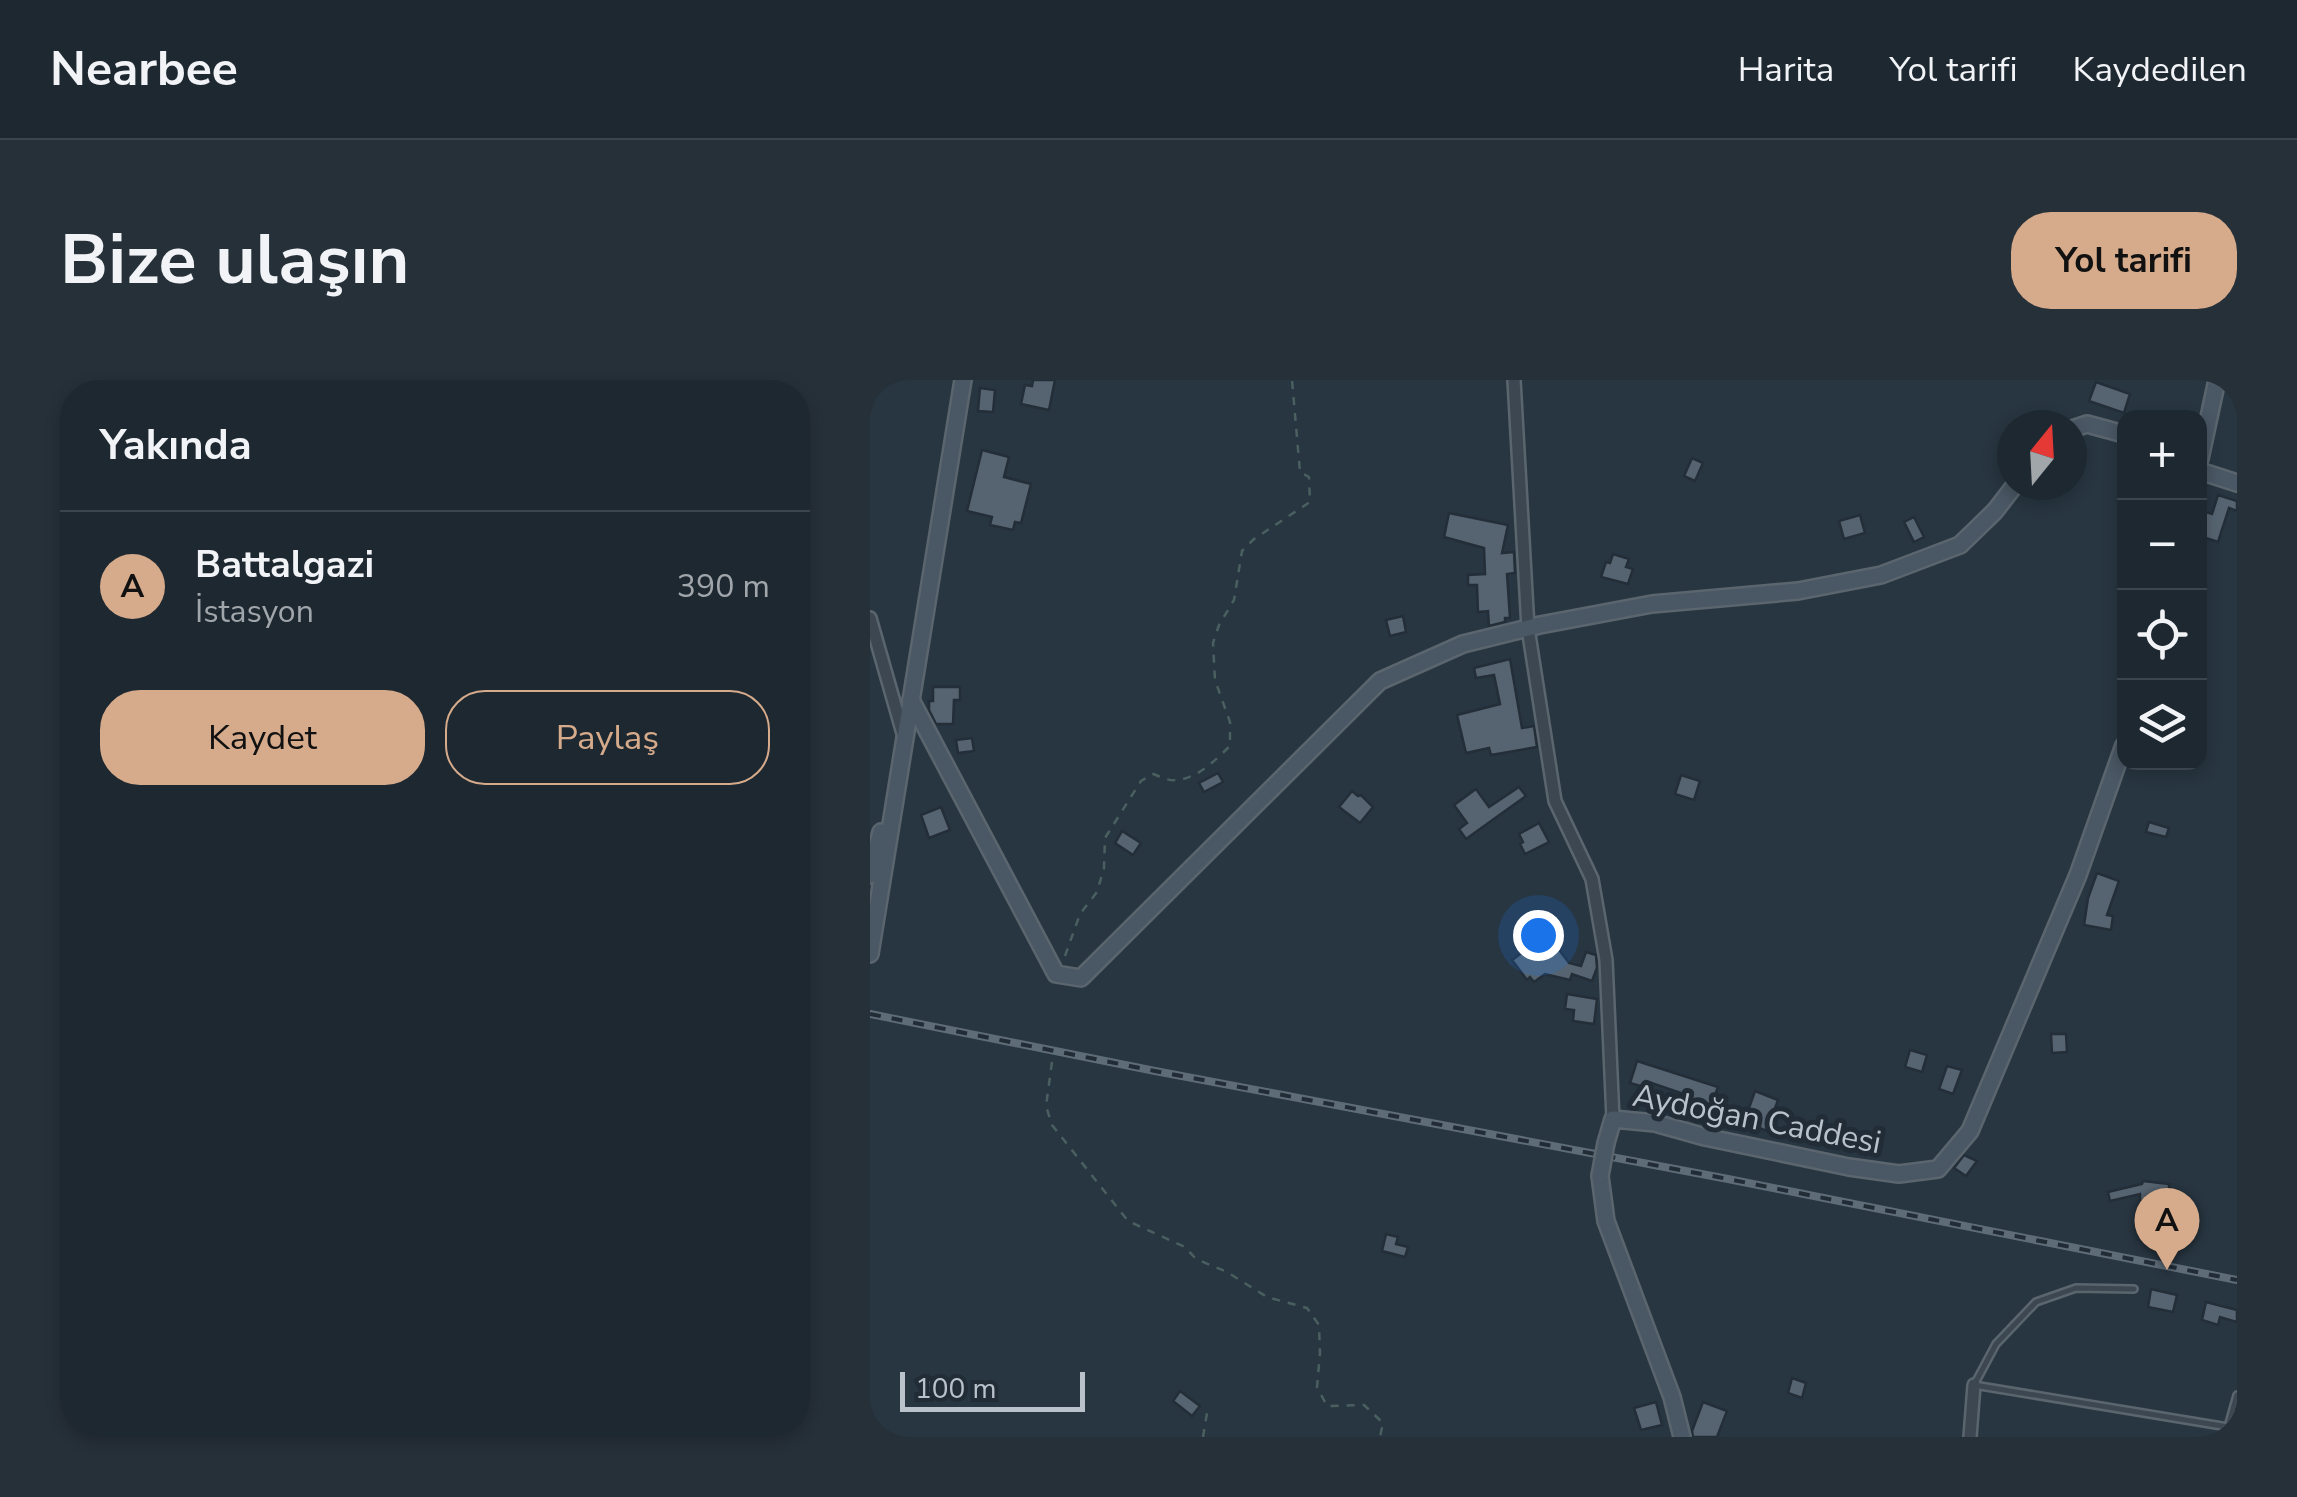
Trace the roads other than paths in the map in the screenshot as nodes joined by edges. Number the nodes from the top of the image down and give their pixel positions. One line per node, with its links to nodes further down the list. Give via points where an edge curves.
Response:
1 (963, 380): 12 (street)
2 (1514, 380): 11 (street)
3 (2217, 380): 5 (street)
4 (2087, 424): 6 (street)
5 (2207, 426)
6 (2117, 432)
7 (2207, 472): 8 (street)
8 (2237, 483)
9 (2003, 500): 11 (street, via 1960,545 1882,575 1798,591 1652,604)
10 (870, 618): 13 (street)
11 (1528, 628): 12 (street, via 1463,644 1380,681 1081,978 1056,974); 17 (street, via 1555,801 1592,879 1606,960)
12 (911, 700): 13 (street)
13 (905, 742): 15 (street); 16 (street)
14 (2117, 764): 17 (street, Aydoğan Caddesi, via 1970,1132 1938,1169 1899,1174 1849,1167)
15 (870, 876)
16 (870, 954)
17 (1613, 1119): 21 (street, Aydoğan Caddesi, bridge, via 1600,1176 1606,1221)
18 (2134, 1289): 19 (lane, via 2076,1288 2036,1302 1996,1344)
19 (1974, 1385): 20 (lane, via 2228,1427); 22 (street)
20 (2237, 1395)
21 (1682, 1437)
22 (1970, 1437)

